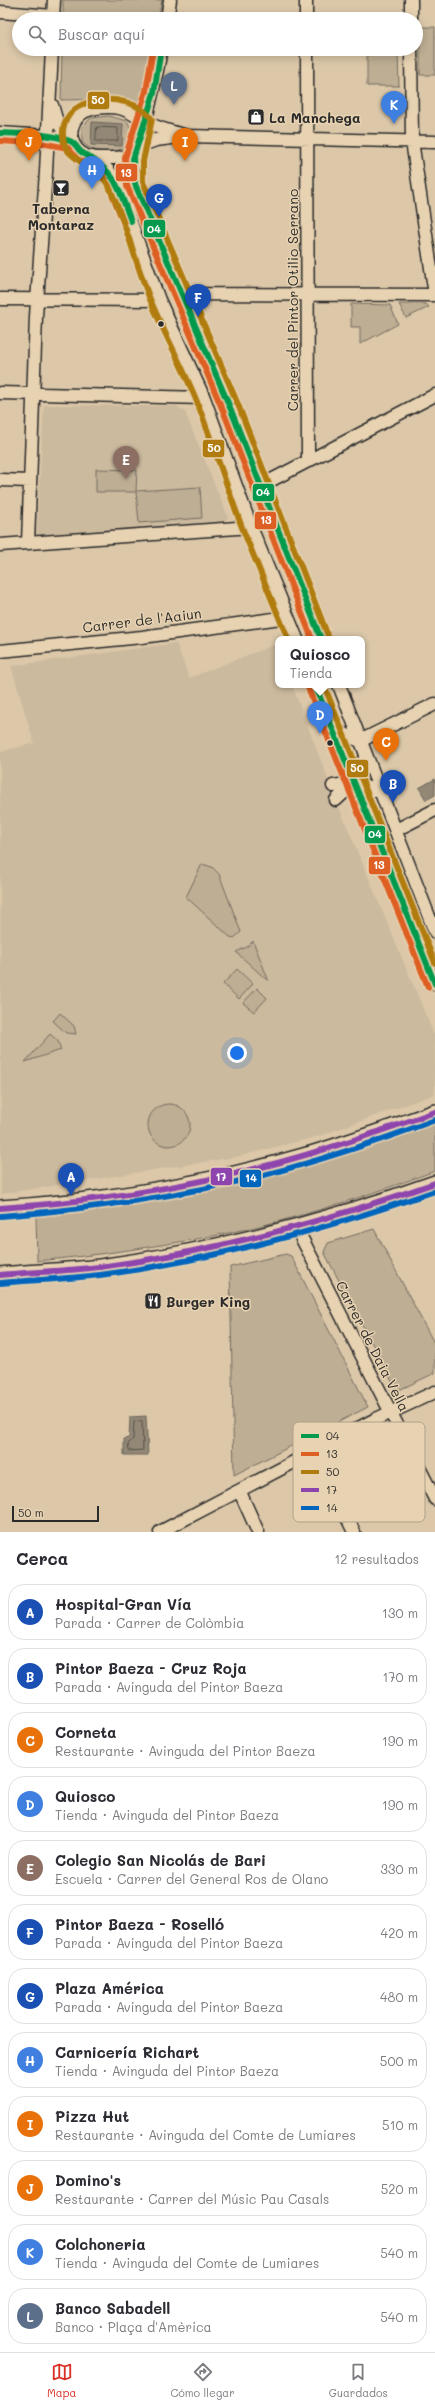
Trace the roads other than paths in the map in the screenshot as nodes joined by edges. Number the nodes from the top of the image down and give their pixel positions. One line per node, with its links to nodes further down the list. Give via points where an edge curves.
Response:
1 (54, 0): 6 (street)
2 (170, 0): 7 (street)
3 (306, 0): 8 (street)
4 (411, 0): 9 (street)
5 (0, 12): 10 (street)
6 (53, 12)
7 (168, 12)
8 (306, 12)
9 (411, 12)
10 (12, 13)
11 (51, 56): 15 (street)
12 (160, 56): 16 (street, via 154,93)
13 (306, 56): 21 (street, Carrer del Pintor Otilio Serrano)
14 (411, 56): 22 (street)
15 (49, 90): 18 (street); 20 (street, via 52,111)
16 (145, 122): 19 (street); 20 (street, via 119,108 90,109 73,123); 24 (street)
17 (0, 133): 18 (street)
18 (47, 136): 20 (street); 26 (street)
19 (187, 136): 21 (street); 24 (street, via 156,140)
20 (67, 138): 25 (street, via 82,153); 26 (street)
21 (307, 140): 22 (street); 27 (street, Carrer del Pintor Otilio Serrano)
22 (412, 141): 23 (street); 29 (street)
23 (435, 142)
24 (137, 148): 25 (street, via 122,158); 28 (street, via 132,170 135,184)
25 (92, 157): 32 (street, via 116,182)
26 (47, 163): 31 (street)
27 (307, 293): 28 (street); 29 (street); 37 (street, Carrer del Pintor Otilio Serrano)
28 (185, 294): 40 (street)
29 (435, 295)
30 (0, 299): 31 (street)
31 (37, 299): 32 (street); 34 (street)
32 (159, 300): 36 (street)
33 (0, 393): 34 (street)
34 (34, 394): 36 (street); 39 (street)
35 (435, 395): 37 (street)
36 (204, 398): 41 (street)
37 (308, 460): 40 (street)
38 (0, 480): 39 (street)
39 (30, 481): 42 (street)
40 (262, 485): 46 (street)
41 (251, 527): 42 (street); 44 (street)
42 (28, 543): 43 (street)
43 (0, 545)
44 (288, 616): 45 (street); 47 (street, Carrer de l'Aaiun, via 142,637)
45 (296, 636)
46 (320, 636)
47 (0, 651)
48 (316, 688): 51 (street)
49 (339, 688): 52 (street)
50 (435, 704): 52 (street)
51 (333, 729): 52 (street); 54 (street)
52 (360, 741): 53 (street)
53 (366, 756): 54 (street); 56 (street)
54 (354, 783): 55 (street); 56 (street); 57 (street); 61 (street)
55 (333, 786)
56 (380, 792): 59 (street)
57 (336, 800)
58 (435, 810): 59 (street)
59 (396, 830): 60 (street)
60 (435, 932)
61 (435, 984)
62 (435, 1112): 64 (main road, via 346,1144 213,1179 82,1201)
63 (435, 1183): 65 (main road, via 368,1207)
64 (0, 1208)
65 (296, 1227): 66 (main road, via 207,1248 99,1267); 68 (street, Carrer de Daia Vella)
66 (0, 1275)
67 (435, 1392): 68 (street)
68 (391, 1412): 69 (street); 70 (street, Carrer de Daia Vella)
69 (372, 1422)
70 (396, 1422)
71 (293, 1464): 73 (street)
72 (425, 1479): 74 (street, Carrer de Daia Vella)
73 (240, 1492): 76 (street); 77 (street)
74 (435, 1499)
75 (349, 1522): 78 (street)
76 (160, 1532)
77 (258, 1532)
78 (354, 1532)

